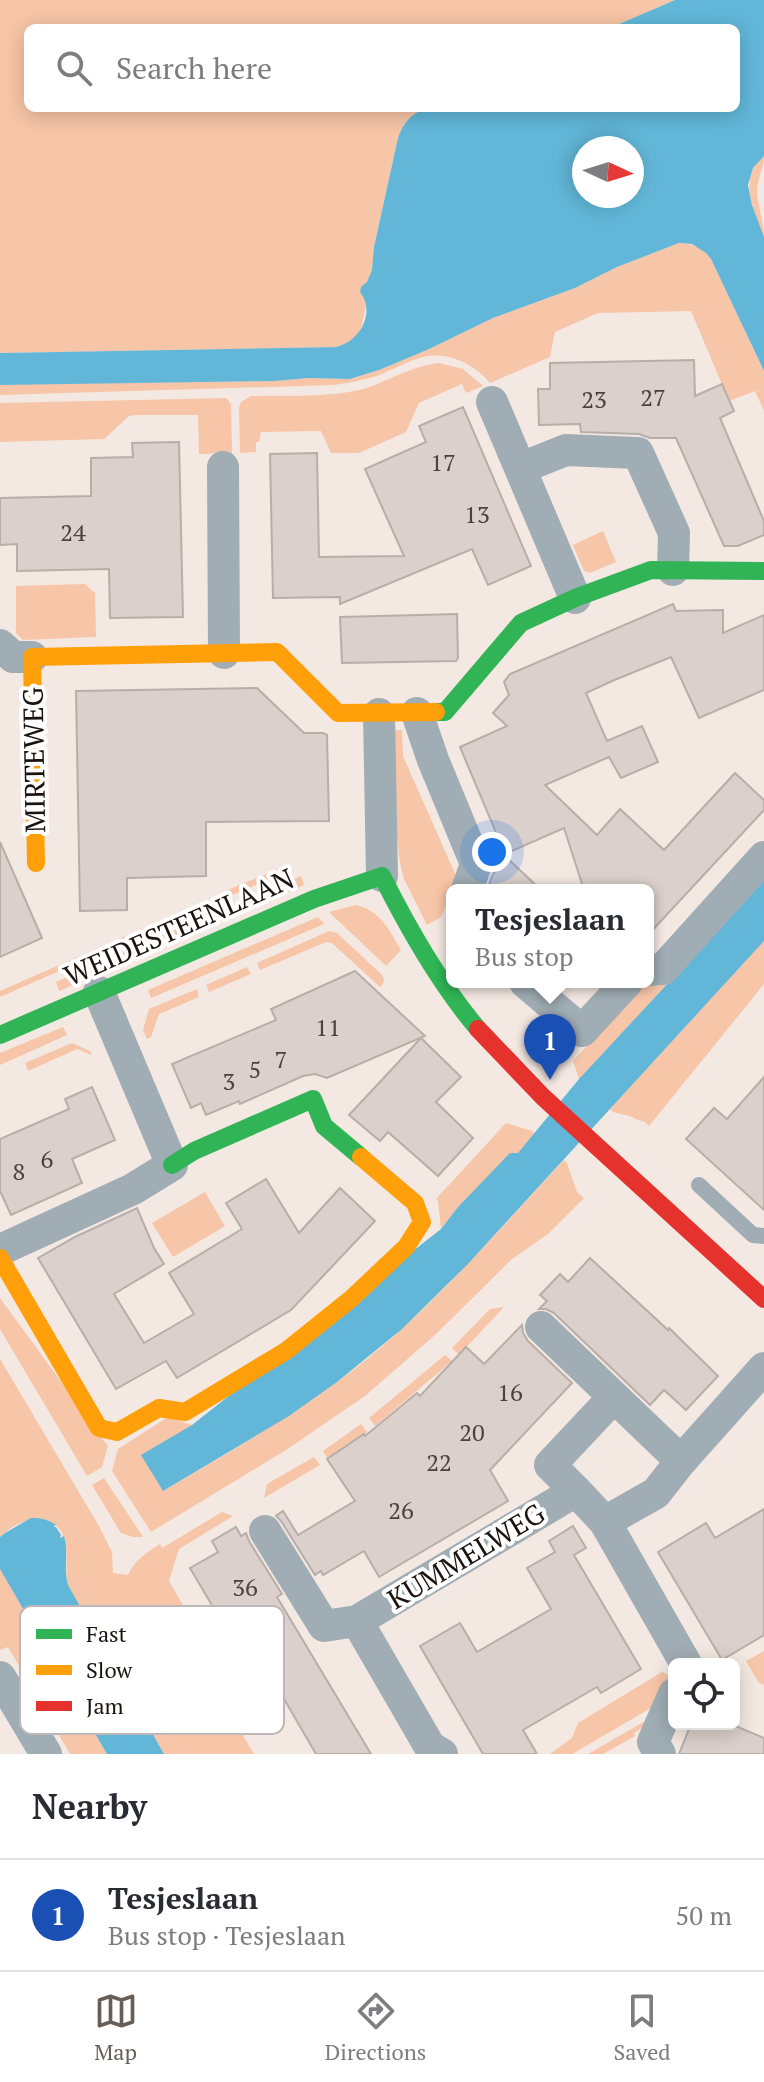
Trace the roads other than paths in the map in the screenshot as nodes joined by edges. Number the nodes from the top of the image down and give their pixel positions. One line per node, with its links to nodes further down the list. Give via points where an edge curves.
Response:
1 (492, 402): 3 (street)
2 (223, 467): 8 (street)
3 (521, 468): 4 (street, via 566,450 638,453 674,533); 6 (street)
4 (673, 570): 5 (street, MIRTEWEG); 6 (street, MIRTEWEG, via 651,570)
5 (764, 571)
6 (575, 598): 10 (street, MIRTEWEG, via 521,623 445,712)
7 (0, 645): 9 (street, MIRTEWEG, via 13,657)
8 (224, 653): 9 (street, MIRTEWEG); 11 (street, MIRTEWEG, via 277,652 338,713)
9 (32, 657): 13 (street, MIRTEWEG)
10 (417, 713): 11 (street, MIRTEWEG); 15 (street, via 476,864)
11 (379, 714): 14 (street)
12 (764, 857): 16 (street, via 663,969)
13 (36, 863)
14 (382, 876): 17 (street, via 407,928); 21 (street, WEIDESTEENLAAN, via 323,895)
15 (469, 884)
16 (654, 970)
17 (446, 988)
18 (446, 988): 28 (street, via 535,1089)
19 (532, 988): 20 (street, via 582,1031)
20 (621, 988)
21 (99, 992): 22 (street, WEIDESTEENLAAN); 23 (street)
22 (0, 1035)
23 (172, 1165): 26 (street, via 133,1189); 27 (street, via 313,1099 324,1126 415,1203 422,1222 406,1247 363,1288 286,1351 185,1412 159,1408 117,1432 99,1428)
24 (699, 1185): 25 (lane, via 753,1235)
25 (764, 1236)
26 (0, 1250)
27 (0, 1258)
28 (764, 1299)
29 (541, 1327): 31 (street)
30 (764, 1368): 32 (street)
31 (613, 1398): 32 (street); 33 (street, KUMMELWEG, via 550,1465)
32 (681, 1461): 34 (street, via 656,1493)
33 (576, 1491): 34 (street, KUMMELWEG); 36 (street, KUMMELWEG)
34 (605, 1522): 37 (street, KUMMELWEG)
35 (265, 1531): 36 (street, KUMMELWEG, via 324,1626)
36 (357, 1621): 43 (street, KUMMELWEG, via 430,1747)
37 (683, 1658)
38 (0, 1677): 40 (street)
39 (668, 1708): 44 (street, via 653,1742)
40 (20, 1710)
41 (34, 1734): 42 (street)
42 (46, 1754)
43 (442, 1754)
44 (660, 1754)

